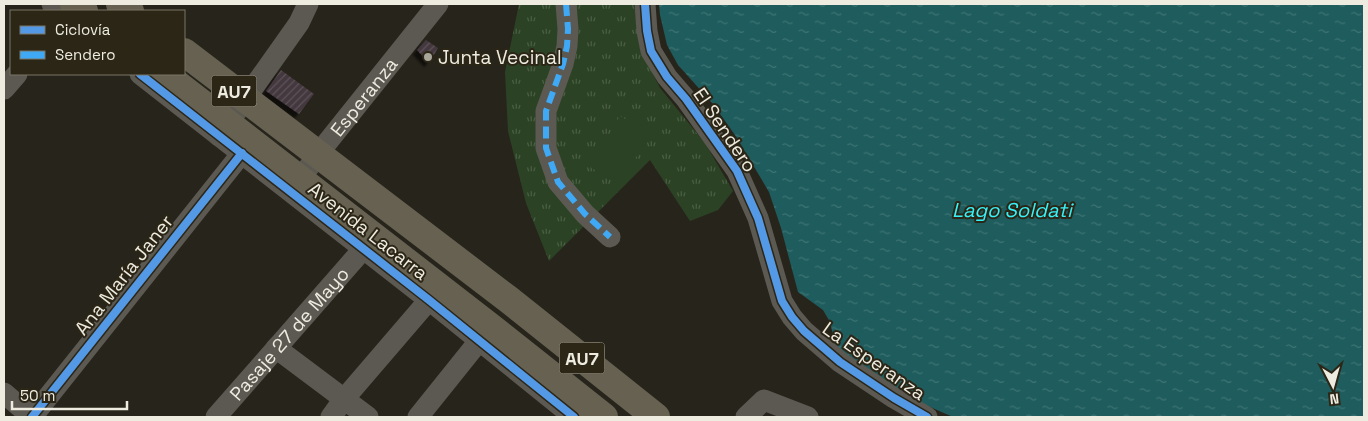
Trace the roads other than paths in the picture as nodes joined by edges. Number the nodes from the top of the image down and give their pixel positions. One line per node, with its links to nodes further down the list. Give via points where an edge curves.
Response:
1 (308, 4): 10 (street)
2 (438, 4): 12 (street, Esperanza)
3 (566, 4): 13 (street, via 567,46 546,111 546,148 558,182)
4 (644, 4): 16 (street, El Sendero, via 651,52 737,171 758,218 782,301)
5 (185, 53): 28 (highway, AU7)
6 (15, 75): 9 (street)
7 (141, 75): 10 (street, Avenida Lacarra)
8 (165, 75): 17 (highway, AU7)
9 (4, 89)
10 (219, 136): 11 (street, Avenida Lacarra)
11 (242, 153): 12 (street, Avenida Lacarra); 21 (street, Ana María Janer)
12 (291, 191): 14 (street, Avenida Lacarra)
13 (610, 238)
14 (364, 248): 15 (street, Avenida Lacarra); 18 (street, Pasaje 27 de Mayo)
15 (429, 300): 17 (street, Avenida Lacarra); 20 (street)
16 (804, 331): 31 (street, La Esperanza, via 840,362)
17 (484, 333): 25 (street); 26 (street, Avenida Lacarra); 27 (highway, AU7)
18 (276, 348): 20 (street); 22 (street, Pasaje 27 de Mayo)
19 (4, 393): 21 (street)
20 (344, 399): 23 (street); 24 (street)
21 (32, 417)
22 (216, 417)
23 (331, 417)
24 (368, 417)
25 (418, 417)
26 (572, 417)
27 (604, 417)
28 (656, 417)
29 (746, 417): 30 (street, via 764,400)
30 (808, 417)
31 (927, 417)

